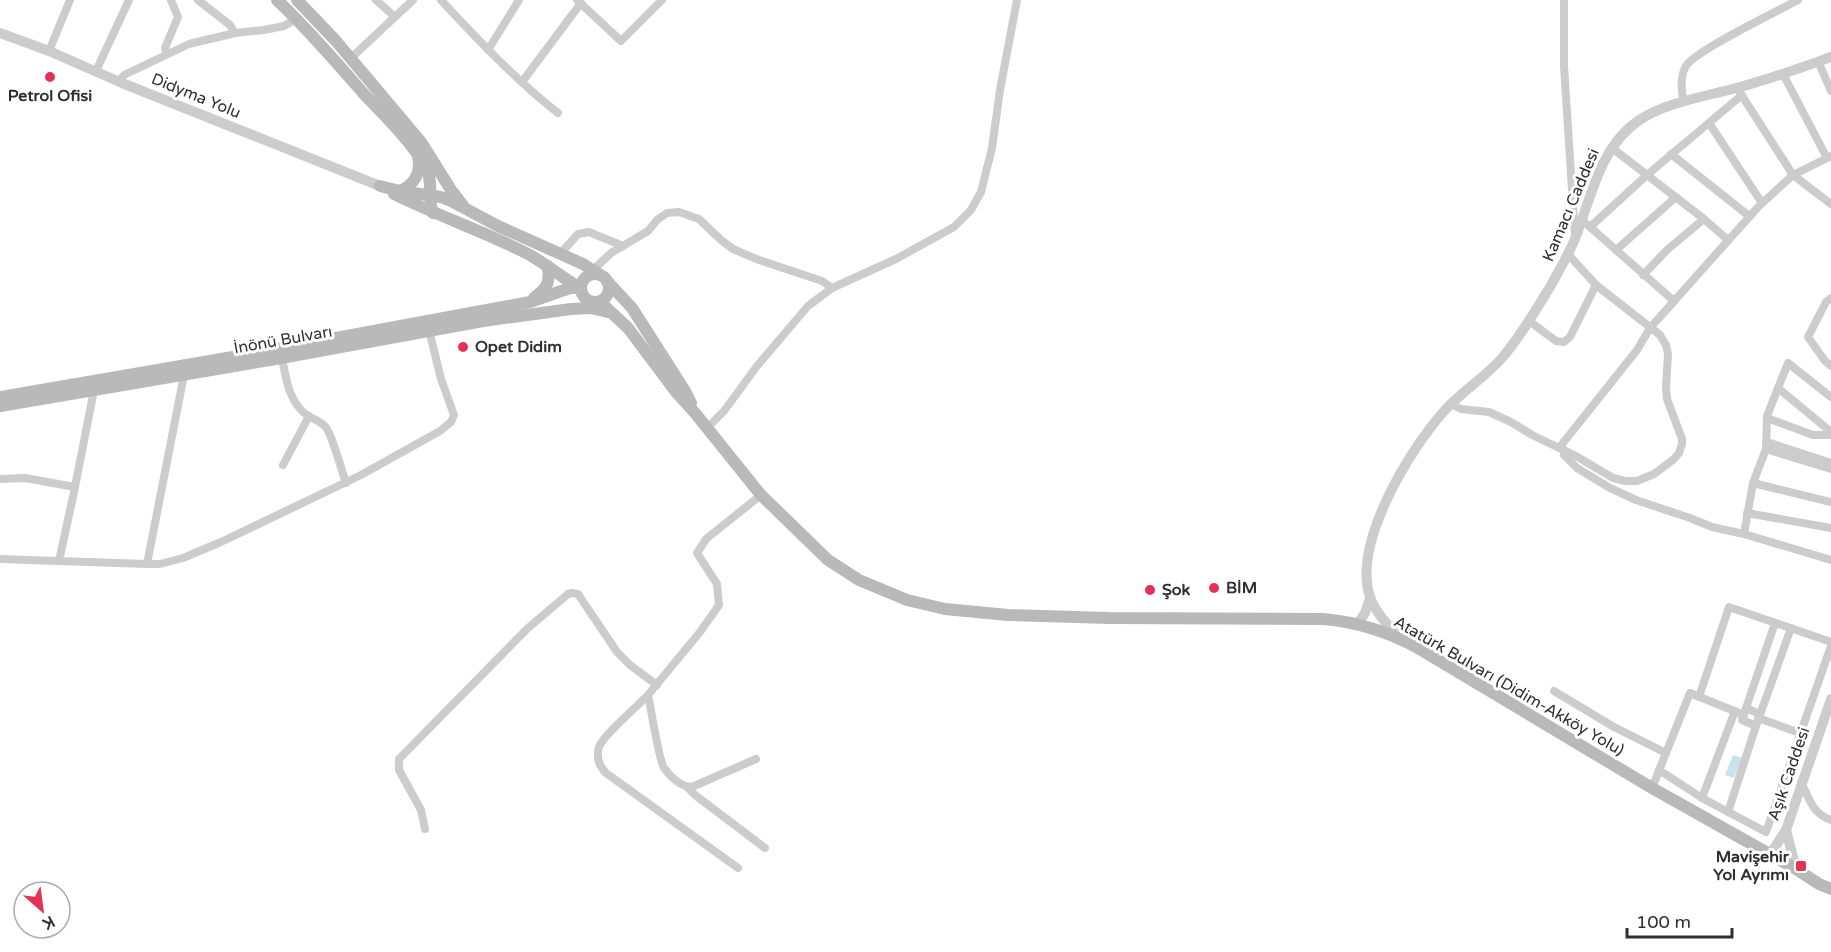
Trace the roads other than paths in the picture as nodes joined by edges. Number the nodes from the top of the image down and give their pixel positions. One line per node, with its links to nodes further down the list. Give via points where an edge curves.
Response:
1 (70, 0): 21 (street)
2 (129, 0): 26 (street)
3 (171, 0): 22 (street, via 178,17 165,48)
4 (198, 0): 19 (street)
5 (277, 0): 17 (main road)
6 (297, 0): 24 (main road)
7 (376, 0): 16 (street)
8 (413, 0): 16 (street)
9 (441, 0): 20 (street)
10 (519, 0): 20 (street)
11 (662, 0): 15 (street, via 621,41)
12 (1017, 0): 64 (street, via 992,148 981,192 971,210 954,227)
13 (1564, 0): 53 (street, via 1564,66)
14 (1798, 0): 32 (street, via 1686,64 1682,81)
15 (579, 2): 29 (street)
16 (394, 16): 24 (street)
17 (296, 19): 19 (street, via 284,26); 37 (main road)
18 (0, 33): 21 (street, Didyma Yolu)
19 (235, 33): 22 (street, via 189,44)
20 (488, 50): 29 (street)
21 (49, 51): 26 (street, Didyma Yolu)
22 (167, 54): 28 (street)
23 (1831, 57): 25 (street, Kamacı Caddesi)
24 (351, 58): 47 (main road, via 421,142)
25 (1818, 62): 27 (street, Kamacı Caddesi); 30 (street)
26 (96, 71): 28 (street, Didyma Yolu)
27 (1783, 74): 31 (street, Kamacı Caddesi); 38 (street)
28 (119, 81): 41 (street, Didyma Yolu)
29 (522, 82): 33 (street)
30 (1831, 91)
31 (1740, 92): 32 (street, Kamacı Caddesi); 34 (street); 40 (street)
32 (1684, 102): 35 (street, Kamacı Caddesi, via 1638,121)
33 (558, 113)
34 (1709, 123): 36 (street); 45 (street)
35 (1612, 148): 39 (street); 52 (street, Kamacı Caddesi, via 1603,163)
36 (1671, 154): 39 (street); 49 (street)
37 (418, 156): 42 (main road, via 416,177); 43 (main road, via 430,177)
38 (1829, 157): 40 (street)
39 (1647, 175): 44 (street); 52 (street)
40 (1793, 175): 45 (street); 46 (street)
41 (380, 186): 42 (main road); 48 (main road)
42 (400, 191): 43 (main road)
43 (431, 195): 47 (main road); 48 (main road)
44 (1676, 197): 50 (street); 56 (street)
45 (1762, 203): 49 (street)
46 (1831, 204)
47 (464, 207): 51 (main road, via 463,215); 57 (main road)
48 (433, 213): 51 (main road)
49 (1749, 216): 54 (street)
50 (1704, 219): 54 (street); 60 (street)
51 (455, 222): 59 (main road)
52 (1586, 223): 53 (street, Kamacı Caddesi); 56 (street)
53 (1575, 239): 58 (street, Kamacı Caddesi)
54 (1728, 240): 65 (street)
55 (623, 246): 57 (street, via 590,232 578,234); 61 (street, via 611,253); 64 (street, via 667,213 679,212 699,219 733,249)
56 (1616, 250): 60 (street)
57 (561, 253): 61 (main road)
58 (1568, 254): 62 (street); 72 (street, Kamacı Caddesi)
59 (548, 266): 63 (main road); 66 (main road, via 548,284)
60 (1643, 274): 65 (street)
61 (600, 275): 63 (main road, via 587,276); 67 (main road, via 608,293 603,300); 84 (main road, via 632,308 686,391)
62 (1596, 285): 72 (street, via 1564,342 1556,341); 73 (street)
63 (580, 288): 66 (main road, İnönü Bulvarı); 67 (main road, via 582,296)
64 (832, 288): 87 (street, via 808,306)
65 (1674, 301): 73 (street)
66 (530, 302): 80 (main road, İnönü Bulvarı)
67 (594, 302): 69 (main road); 71 (main road)
68 (1828, 302): 70 (street); 76 (street, via 1808,337)
69 (572, 309): 71 (main road, via 602,309); 74 (main road, İnönü Bulvarı)
70 (1831, 314)
71 (615, 315): 84 (main road)
72 (1529, 321): 82 (street, Kamacı Caddesi, via 1496,364)
73 (1650, 328): 90 (street); 90 (street, via 1660,335 1668,350 1666,393 1682,439 1674,459 1654,474 1631,482 1613,477)
74 (429, 330): 75 (main road, İnönü Bulvarı); 95 (street, via 454,415 451,422)
75 (282, 358): 77 (main road, İnönü Bulvarı); 85 (street, via 288,388)
76 (1831, 366)
77 (184, 375): 79 (main road, İnönü Bulvarı); 106 (street)
78 (1778, 388): 81 (street, via 1788,363); 86 (street); 88 (street)
79 (94, 390): 83 (main road, İnönü Bulvarı); 97 (street)
80 (0, 396)
81 (1831, 397)
82 (1451, 404): 90 (street, via 1461,410 1490,412); 107 (street, Kamacı Caddesi, via 1411,455 1378,521 1369,551)
83 (0, 406)
84 (695, 413): 87 (main road, Atatürk Bulvarı (Didim-Akköy Yolu))
85 (309, 416): 92 (street); 95 (street, via 327,429)
86 (1767, 418): 88 (street, via 1813,435); 89 (street)
87 (706, 428): 98 (main road, Atatürk Bulvarı (Didim-Akköy Yolu))
88 (1831, 434)
89 (1766, 445): 91 (street); 93 (street); 96 (street)
90 (1562, 449): 102 (street, via 1577,468 1610,488 1712,527)
91 (1831, 463)
92 (283, 465)
93 (1831, 469)
94 (0, 479): 97 (street, via 25,478)
95 (346, 483): 106 (street, via 183,558)
96 (1753, 483): 99 (street); 100 (street)
97 (75, 487): 105 (street)
98 (761, 495): 108 (main road, Atatürk Bulvarı (Didim-Akköy Yolu), via 828,560 858,580 907,600 945,609 1008,615 1323,619); 113 (street, via 706,539 697,553 717,584 719,605)
99 (1831, 502)
100 (1747, 513): 101 (street); 102 (street)
101 (1831, 528)
102 (1744, 534): 104 (street)
103 (0, 559): 105 (street)
104 (1831, 560)
105 (59, 561): 106 (street)
106 (147, 564)
107 (1370, 598): 108 (street); 111 (street)
108 (1358, 623): 111 (main road, Atatürk Bulvarı (Didim-Akköy Yolu))
109 (1775, 623): 110 (street); 116 (street, via 1729,607); 118 (street)
110 (1791, 628): 112 (street); 119 (street)
111 (1399, 638): 126 (main road, Atatürk Bulvarı (Didim-Akköy Yolu))
112 (1831, 644): 120 (street)
113 (657, 684): 115 (street); 130 (street, via 617,652 578,594 568,594 528,628 399,759 399,770 421,810)
114 (1554, 691): 121 (street)
115 (648, 695): 125 (street, via 663,767); 134 (street, via 602,741 598,755 601,767)
116 (1700, 697): 118 (street); 121 (street, via 1690,693)
117 (1831, 699): 124 (street, Aşık Caddesi)
118 (1741, 711): 119 (street); 127 (street)
119 (1758, 719): 120 (street); 128 (street)
120 (1800, 733): 128 (street, via 1766,832)
121 (1666, 753): 123 (street)
122 (756, 759): 125 (street)
123 (1659, 770): 126 (street); 127 (street)
124 (1802, 782): 129 (street, via 1816,812); 131 (street, Aşık Caddesi)
125 (688, 788): 132 (street)
126 (1652, 788): 133 (main road, Atatürk Bulvarı (Didim-Akköy Yolu))
127 (1702, 798): 128 (street)
128 (1728, 812)
129 (1831, 820)
130 (425, 829)
131 (1786, 830): 133 (street, Aşık Caddesi); 135 (street)
132 (765, 849)
133 (1770, 855): 135 (main road, Atatürk Bulvarı (Didim-Akköy Yolu))
134 (738, 868)
135 (1796, 869): 136 (main road, Atatürk Bulvarı (Didim-Akköy Yolu))
136 (1831, 889)

